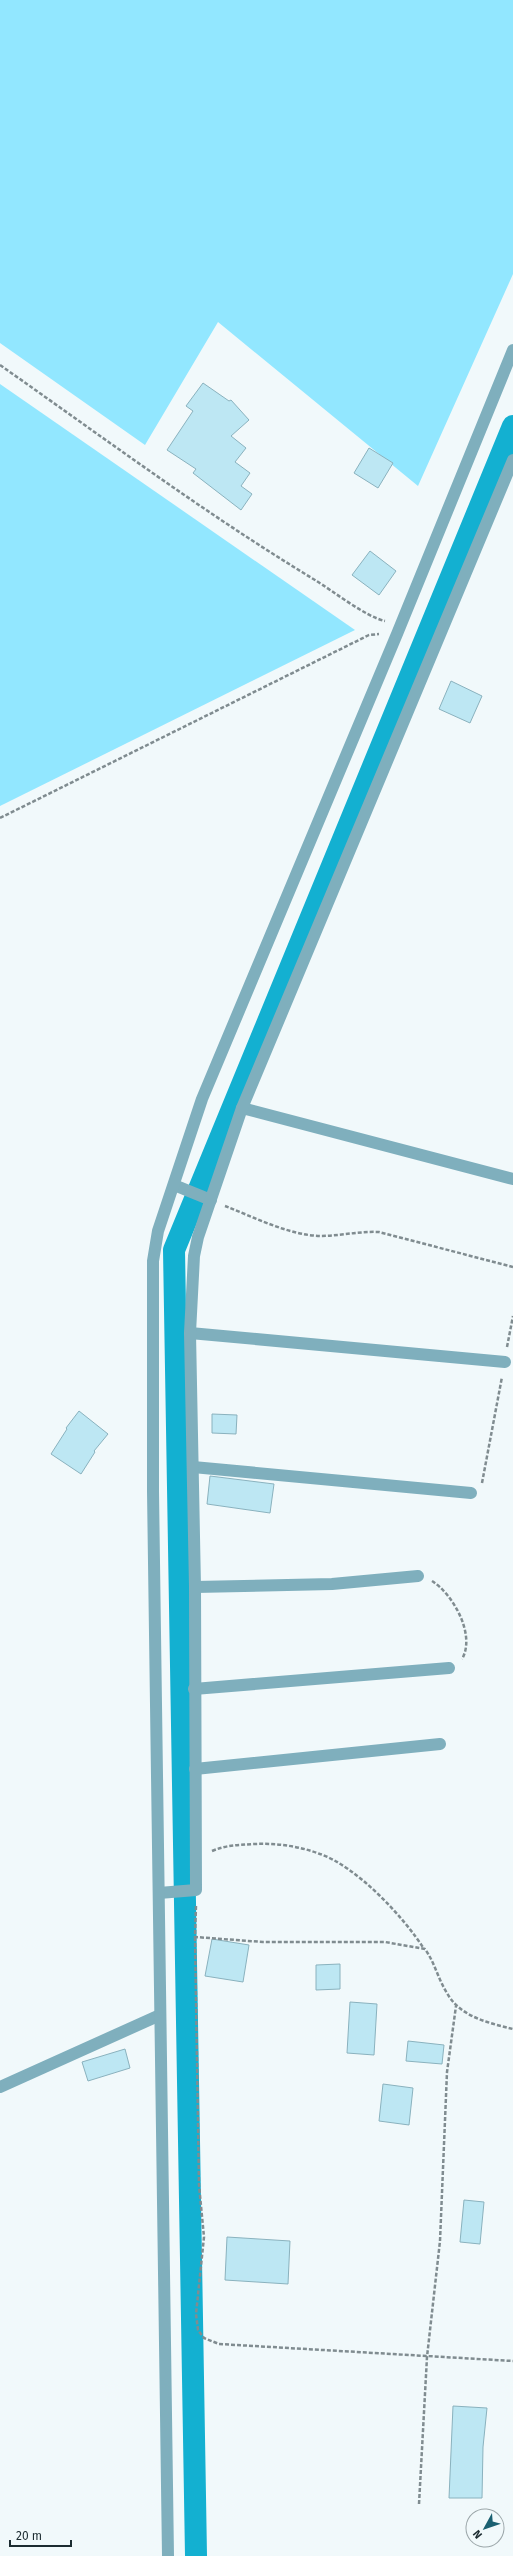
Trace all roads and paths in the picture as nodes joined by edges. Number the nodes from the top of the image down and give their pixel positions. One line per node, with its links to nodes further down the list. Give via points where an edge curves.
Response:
1 (513, 350): 4 (street)
2 (0, 365): 4 (path, via 166,483 299,571 377,619)
3 (513, 460): 6 (street)
4 (399, 629): 5 (path, via 369,635); 8 (street, via 202,1099)
5 (0, 818)
6 (242, 1108): 7 (street); 9 (street)
7 (513, 1179)
8 (177, 1187): 9 (street); 24 (street, via 158,1231 152,1292)
9 (207, 1199): 10 (path, via 287,1229 319,1236 362,1231 379,1232); 12 (street, via 194,1256)
10 (513, 1268)
11 (513, 1316): 13 (path)
12 (190, 1333): 13 (street); 14 (street)
13 (505, 1362): 15 (path, via 484,1479 480,1489)
14 (193, 1467): 15 (street); 17 (street)
15 (470, 1493)
16 (418, 1576): 17 (street, via 332,1584); 18 (path, via 444,1588 453,1600 464,1629 466,1653 459,1665)
17 (195, 1587): 19 (street)
18 (449, 1668): 19 (street)
19 (194, 1689): 21 (street)
20 (440, 1744): 21 (street)
21 (195, 1769): 22 (street)
22 (195, 1860): 23 (street); 26 (path, via 225,1845 266,1844 320,1854 352,1874 388,1904 411,1928)
23 (192, 1890): 24 (street); 25 (path)
24 (165, 1893): 28 (street)
25 (195, 1937): 26 (path, via 263,1942 385,1942); 31 (path, via 199,2185 204,2237 196,2314 198,2330 204,2338 219,2344)
26 (425, 1949): 27 (path, via 433,1960 446,1993)
27 (456, 2006): 29 (path, via 473,2017); 31 (path, via 447,2072 440,2241)
28 (160, 2015): 30 (street); 34 (street)
29 (513, 2029)
30 (0, 2087)
31 (428, 2356): 32 (path); 33 (path)
32 (513, 2361)
33 (419, 2504)
34 (168, 2556)

